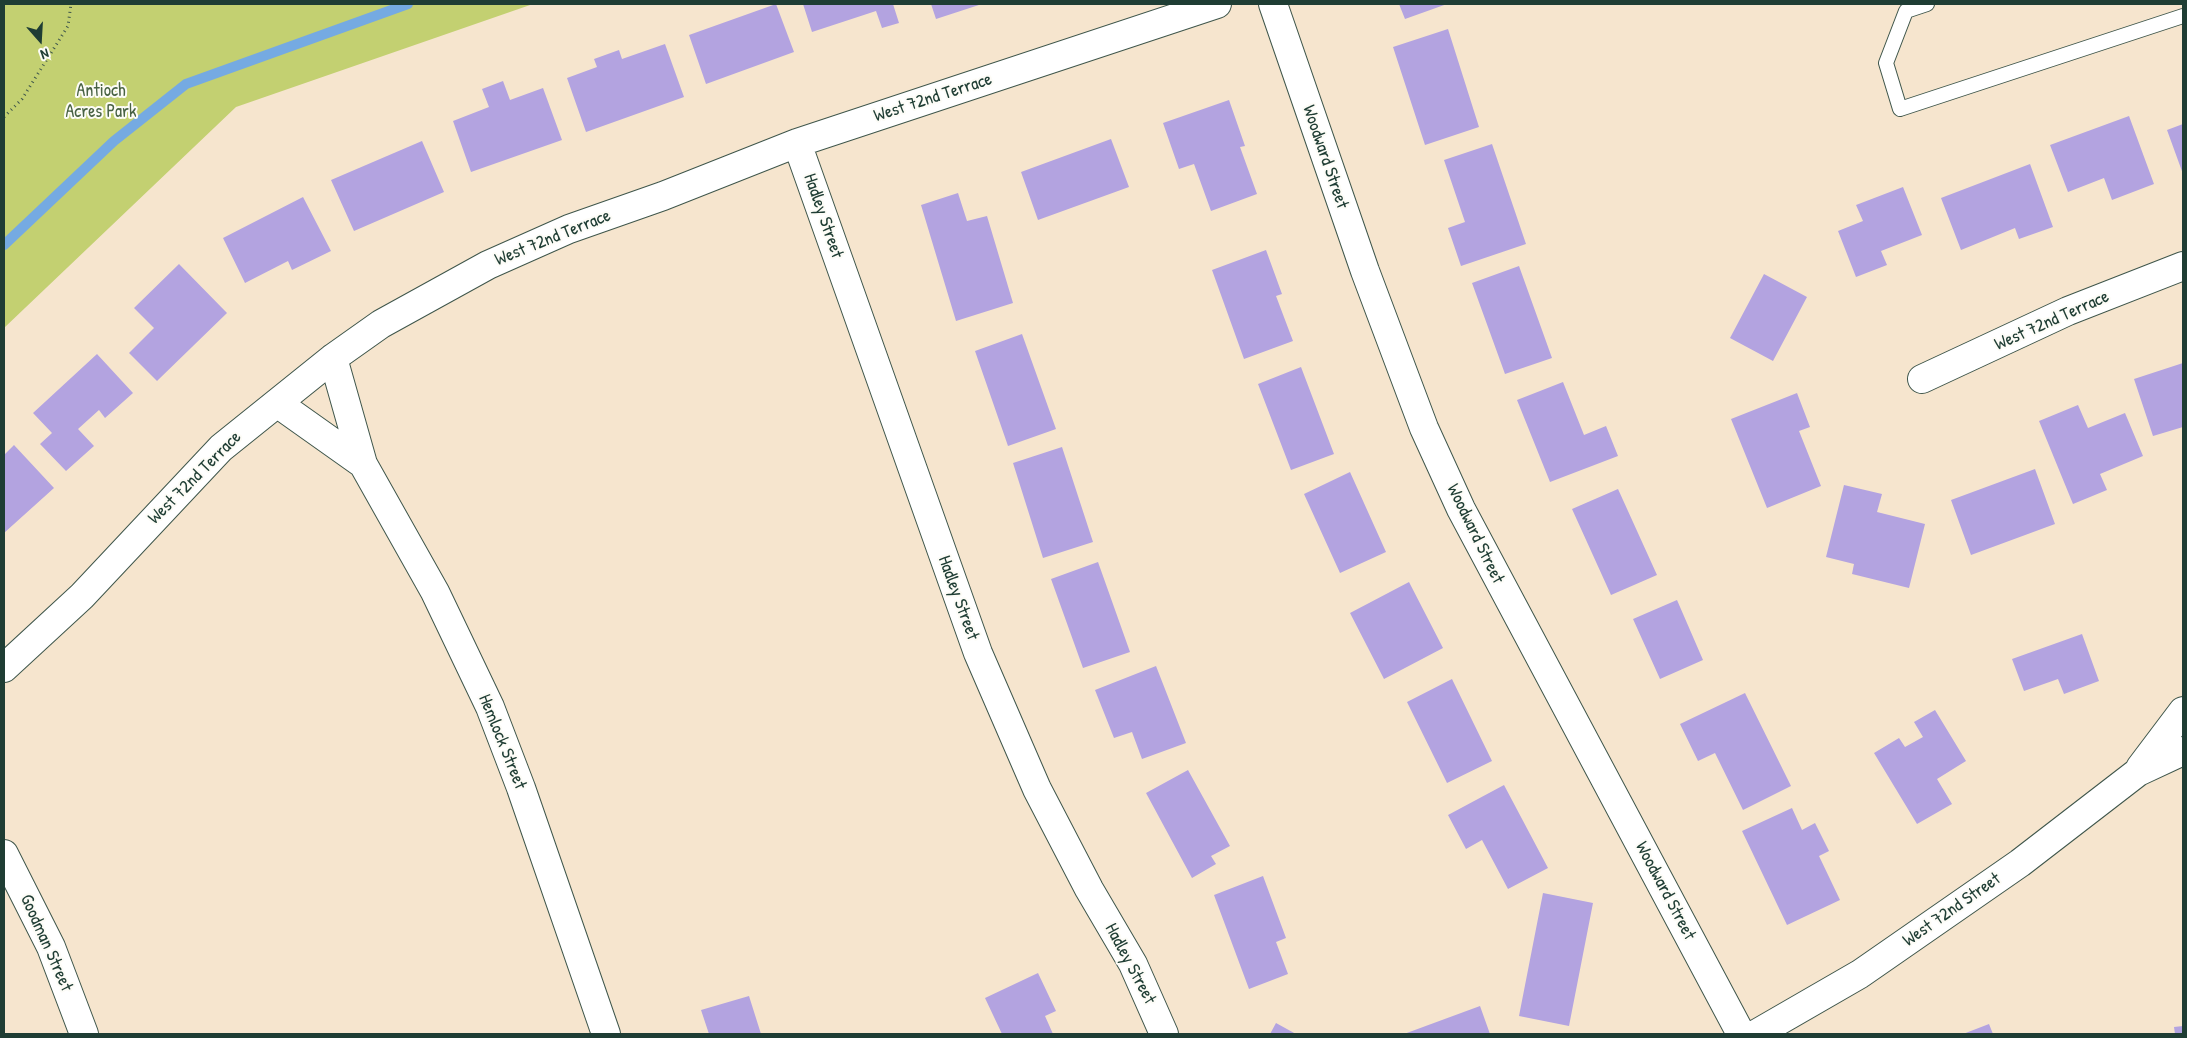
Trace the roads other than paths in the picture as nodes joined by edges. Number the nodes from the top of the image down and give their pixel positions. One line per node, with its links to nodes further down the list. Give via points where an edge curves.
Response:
1 (1218, 4): 5 (street, West 72nd Terrace)
2 (1273, 4): 19 (street, Woodward Street, via 1364,271 1424,428 1461,509)
3 (1927, 4): 4 (lane, via 1906,11 1886,63 1900,109)
4 (2183, 16)
5 (797, 143): 7 (street, West 72nd Terrace, via 569,229 488,265 381,324); 18 (street, Hadley Street, via 978,653 1037,789 1089,889 1133,964)
6 (2183, 266): 8 (street, West 72nd Terrace, via 2068,311)
7 (333, 358): 9 (street, West 72nd Terrace); 10 (street, Hemlock Street)
8 (1922, 379)
9 (276, 403): 10 (street, Hemlock Street); 11 (street, West 72nd Terrace, via 221,448 82,596)
10 (363, 464): 17 (street, Hemlock Street, via 435,592 490,707)
11 (4, 668)
12 (2183, 711): 14 (street, West 72nd Street)
13 (2183, 751): 14 (street, West 72nd Street)
14 (2138, 772): 20 (street, West 72nd Street, via 2020,863 1860,974)
15 (4, 854): 16 (street, Goodman Street, via 51,947)
16 (84, 1034)
17 (606, 1034)
18 (1164, 1034)
19 (1741, 1034)
20 (1756, 1034)

